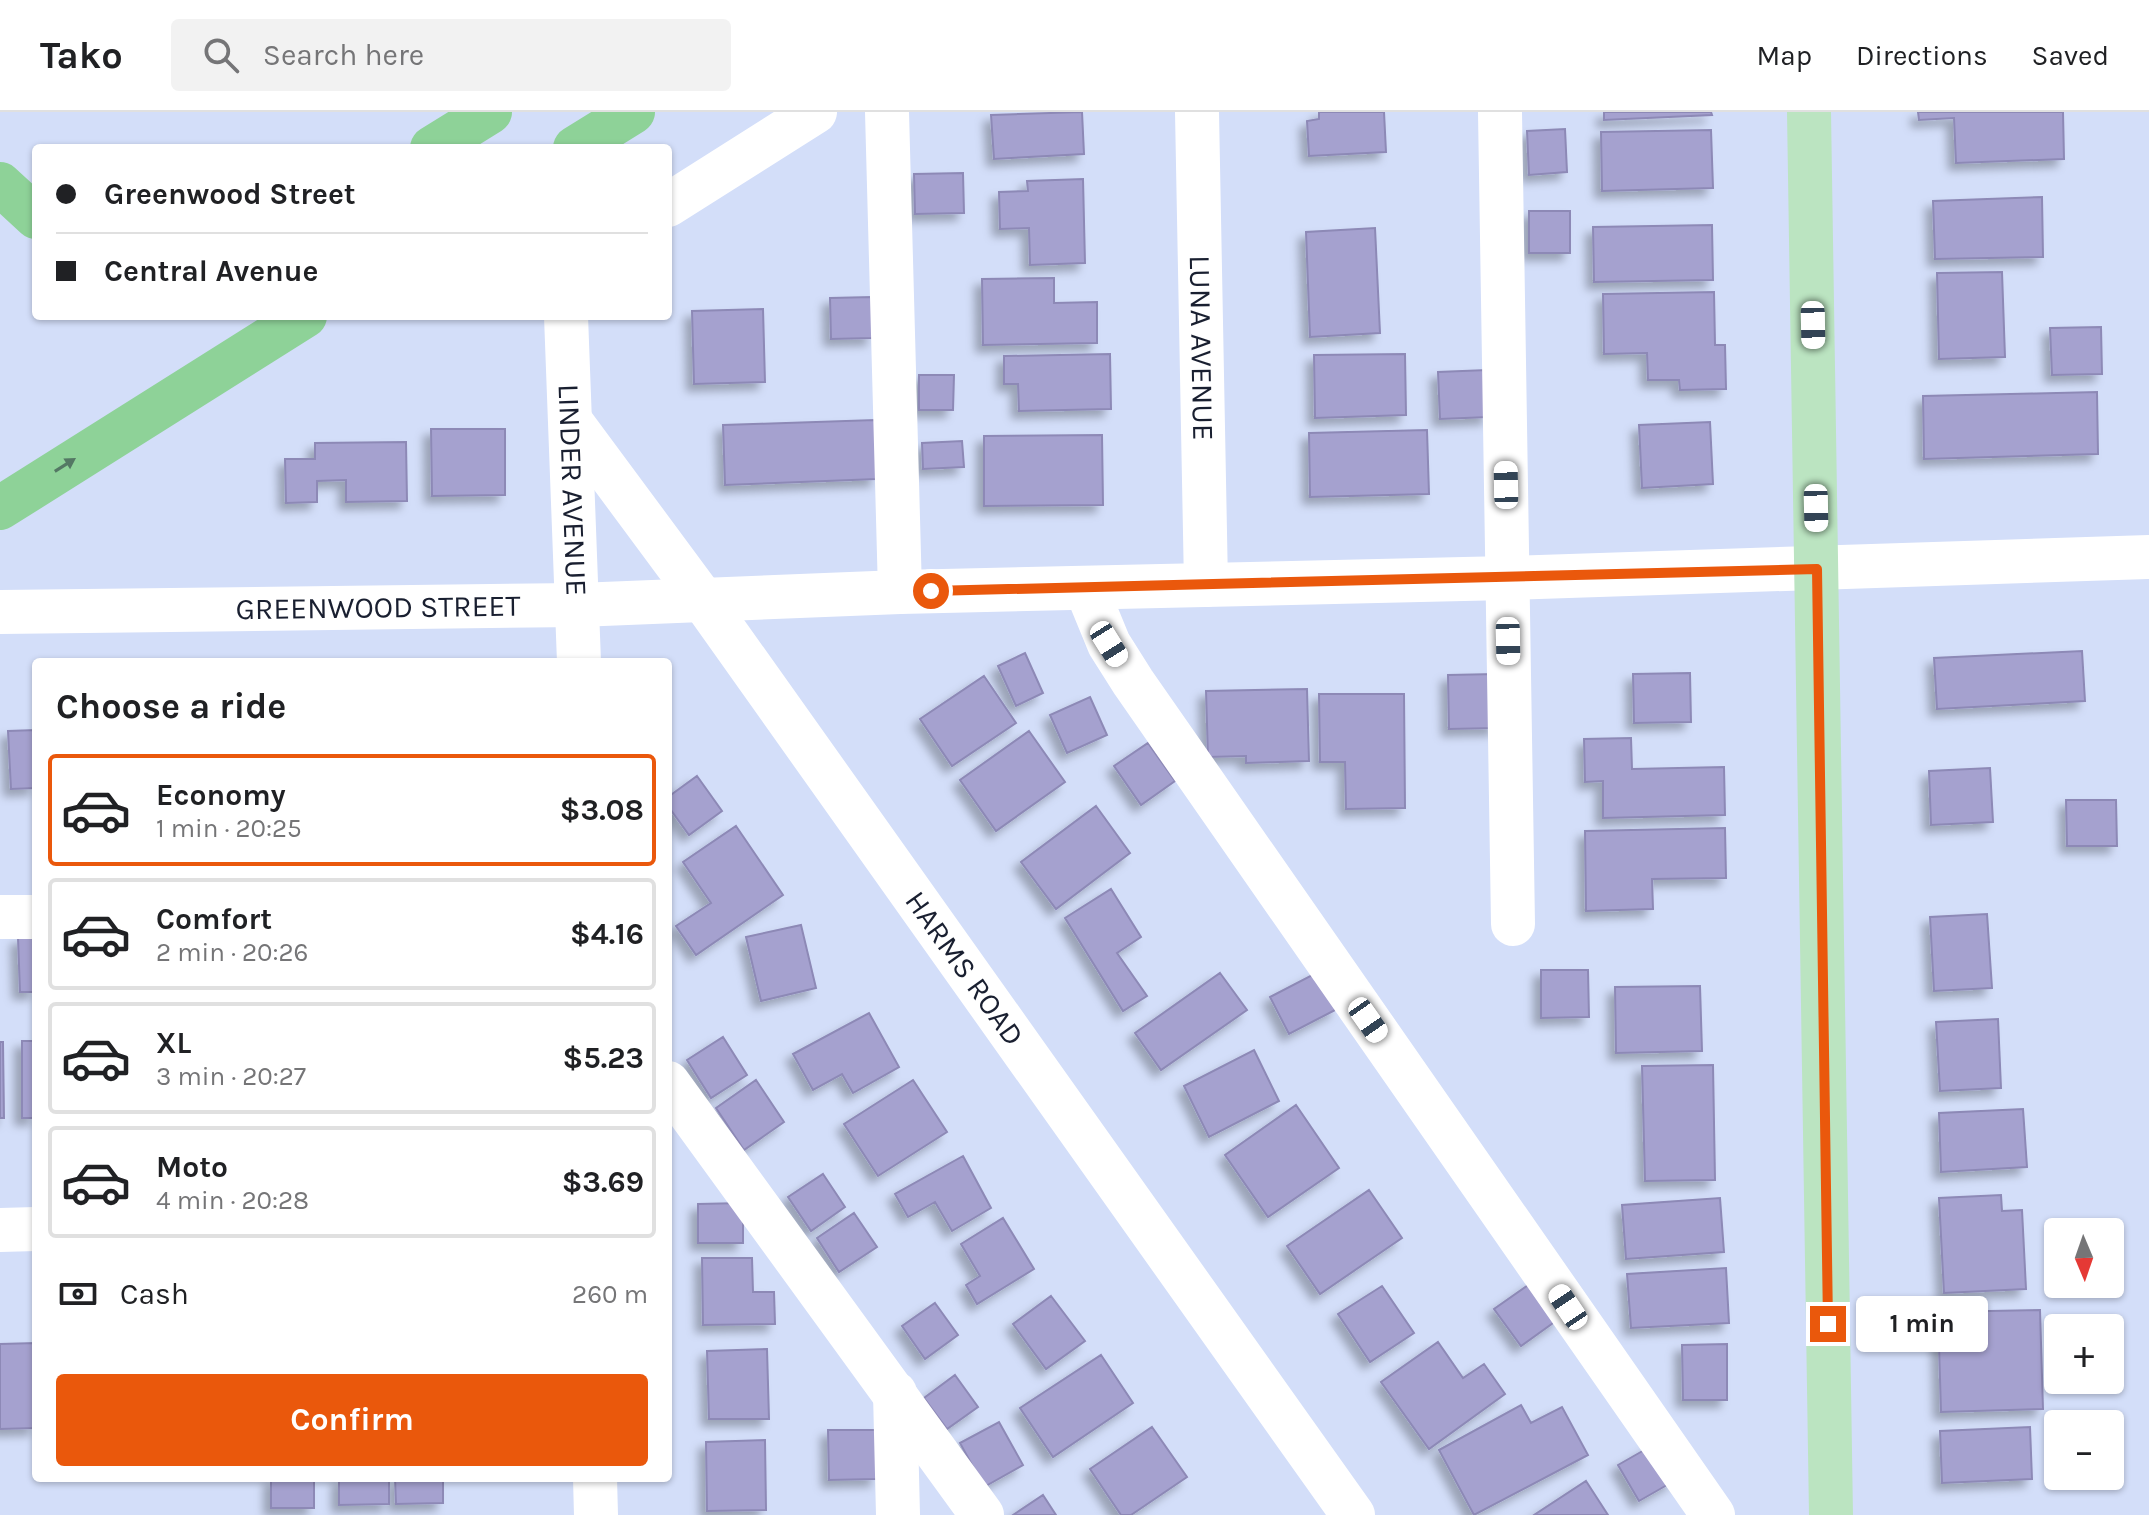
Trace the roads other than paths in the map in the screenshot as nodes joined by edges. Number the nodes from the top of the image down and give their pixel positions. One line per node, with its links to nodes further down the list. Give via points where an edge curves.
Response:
1 (490, 112): 8 (highway)
2 (633, 112): 9 (highway)
3 (815, 112): 11 (street)
4 (887, 112): 22 (street)
5 (1197, 112): 20 (street, LUNA AVENUE)
6 (1500, 112): 19 (street)
7 (1809, 112): 18 (main road)
8 (438, 144)
9 (581, 144)
10 (0, 184): 12 (highway)
11 (672, 202)
12 (32, 213)
13 (299, 320): 16 (highway, one-way to 13)
14 (566, 320): 15 (street, LINDER AVENUE)
15 (572, 423): 23 (street, HARMS ROAD); 24 (street, LINDER AVENUE)
16 (0, 508)
17 (2149, 557): 18 (street, GREENWOOD STREET)
18 (1817, 569): 19 (street, GREENWOOD STREET); 40 (main road)
19 (1507, 578): 20 (street, GREENWOOD STREET); 29 (street)
20 (1206, 585): 21 (street, GREENWOOD STREET)
21 (1086, 588): 22 (street, GREENWOOD STREET); 39 (street, via 1109,644 1133,682)
22 (900, 592): 23 (street, GREENWOOD STREET)
23 (703, 600): 24 (street, GREENWOOD STREET); 38 (street, HARMS ROAD)
24 (578, 605): 25 (street, GREENWOOD STREET); 26 (street, LINDER AVENUE)
25 (0, 612)
26 (579, 658)
27 (0, 917): 28 (street)
28 (32, 917)
29 (1513, 924)
30 (672, 1088): 33 (street)
31 (32, 1229): 32 (street)
32 (0, 1230)
33 (895, 1393): 36 (street); 37 (street)
34 (595, 1482): 35 (street)
35 (596, 1515)
36 (898, 1515)
37 (982, 1515)
38 (1353, 1515)
39 (1713, 1515)
40 (1831, 1515)

